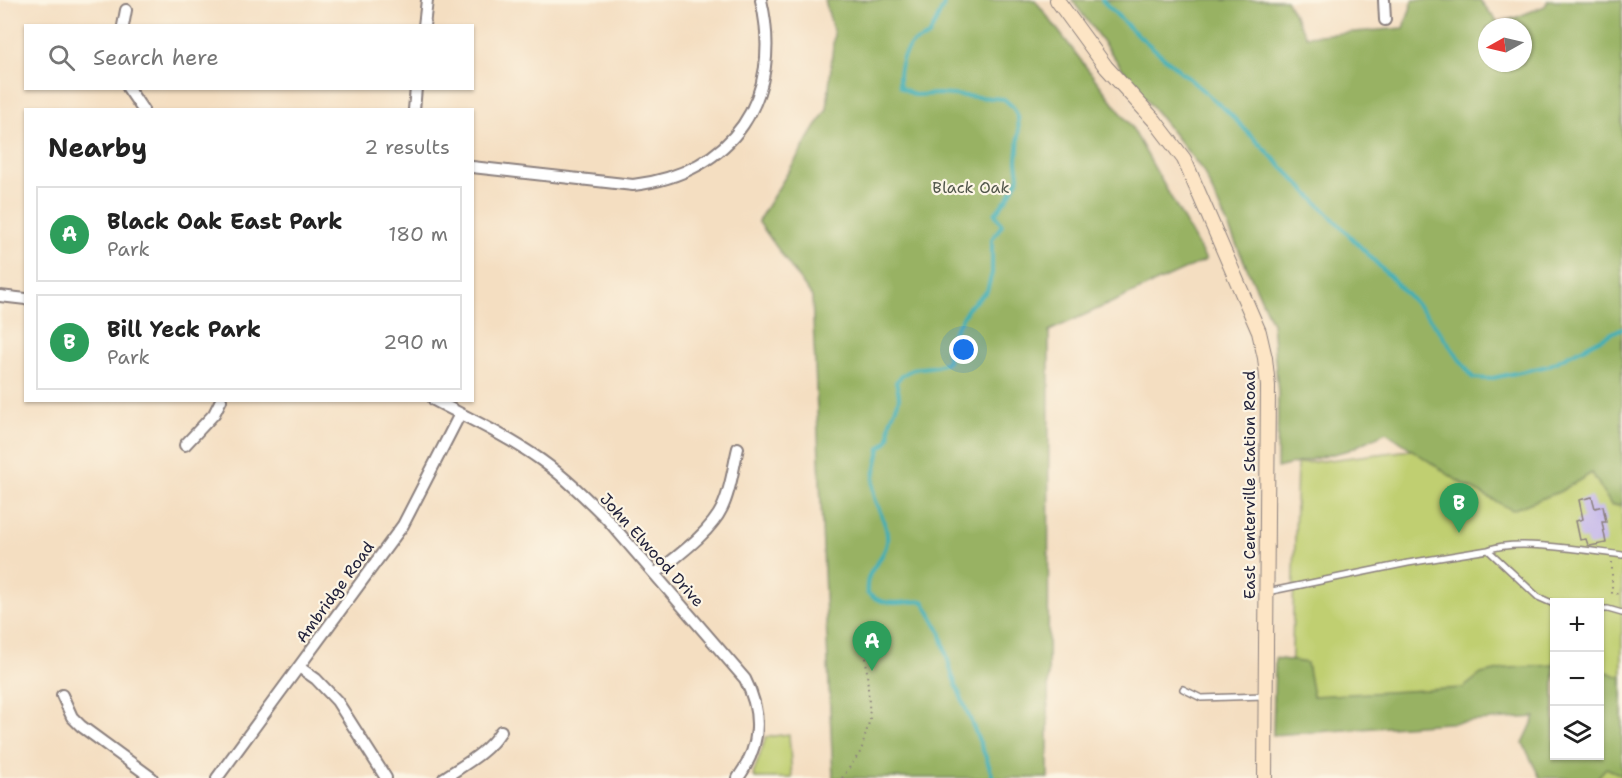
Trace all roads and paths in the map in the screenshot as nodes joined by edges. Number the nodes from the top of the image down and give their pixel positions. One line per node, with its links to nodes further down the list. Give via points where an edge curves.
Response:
1 (427, 0): 8 (street)
2 (761, 0): 13 (street, via 768,47 756,100 726,146 695,168 656,183 633,185)
3 (1057, 0): 25 (street, East Centerville Station Road, via 1106,67 1184,159 1258,332 1268,386)
4 (1384, 0): 6 (street)
5 (126, 10): 7 (street)
6 (1384, 20)
7 (123, 24)
8 (424, 24)
9 (129, 90): 11 (street)
10 (416, 90): 12 (street)
11 (142, 108)
12 (414, 108)
13 (474, 167)
14 (0, 296): 15 (street)
15 (24, 299)
16 (220, 402): 19 (street)
17 (438, 402): 18 (street, John Elwood Drive)
18 (460, 414): 24 (street, John Elwood Drive, via 503,435 561,476 607,519); 31 (street, Ambridge Road, via 404,525)
19 (185, 445)
20 (738, 448): 24 (street, via 729,489 717,516)
21 (1488, 550): 22 (lane, via 1516,544); 25 (lane); 27 (lane, via 1538,597)
22 (1612, 554): 23 (lane); 26 (path, via 1612,594)
23 (1622, 555)
24 (654, 574): 40 (street, John Elwood Drive, via 745,679 752,693 757,726 755,748)
25 (1266, 592): 34 (street, East Centerville Station Road)
26 (1622, 593)
27 (1550, 602)
28 (1604, 609): 29 (lane)
29 (1622, 613)
30 (878, 637): 41 (path, via 866,657 870,718 861,751)
31 (299, 667): 37 (street, Ambridge Road); 38 (street, via 337,701)
32 (1183, 688): 34 (lane, via 1201,698)
33 (62, 695): 36 (street, via 81,726)
34 (1265, 696): 42 (street, East Centerville Station Road)
35 (501, 731): 39 (street, via 481,754)
36 (152, 778)
37 (217, 778)
38 (386, 778)
39 (444, 778)
40 (738, 778)
41 (842, 778)
42 (1265, 778)

